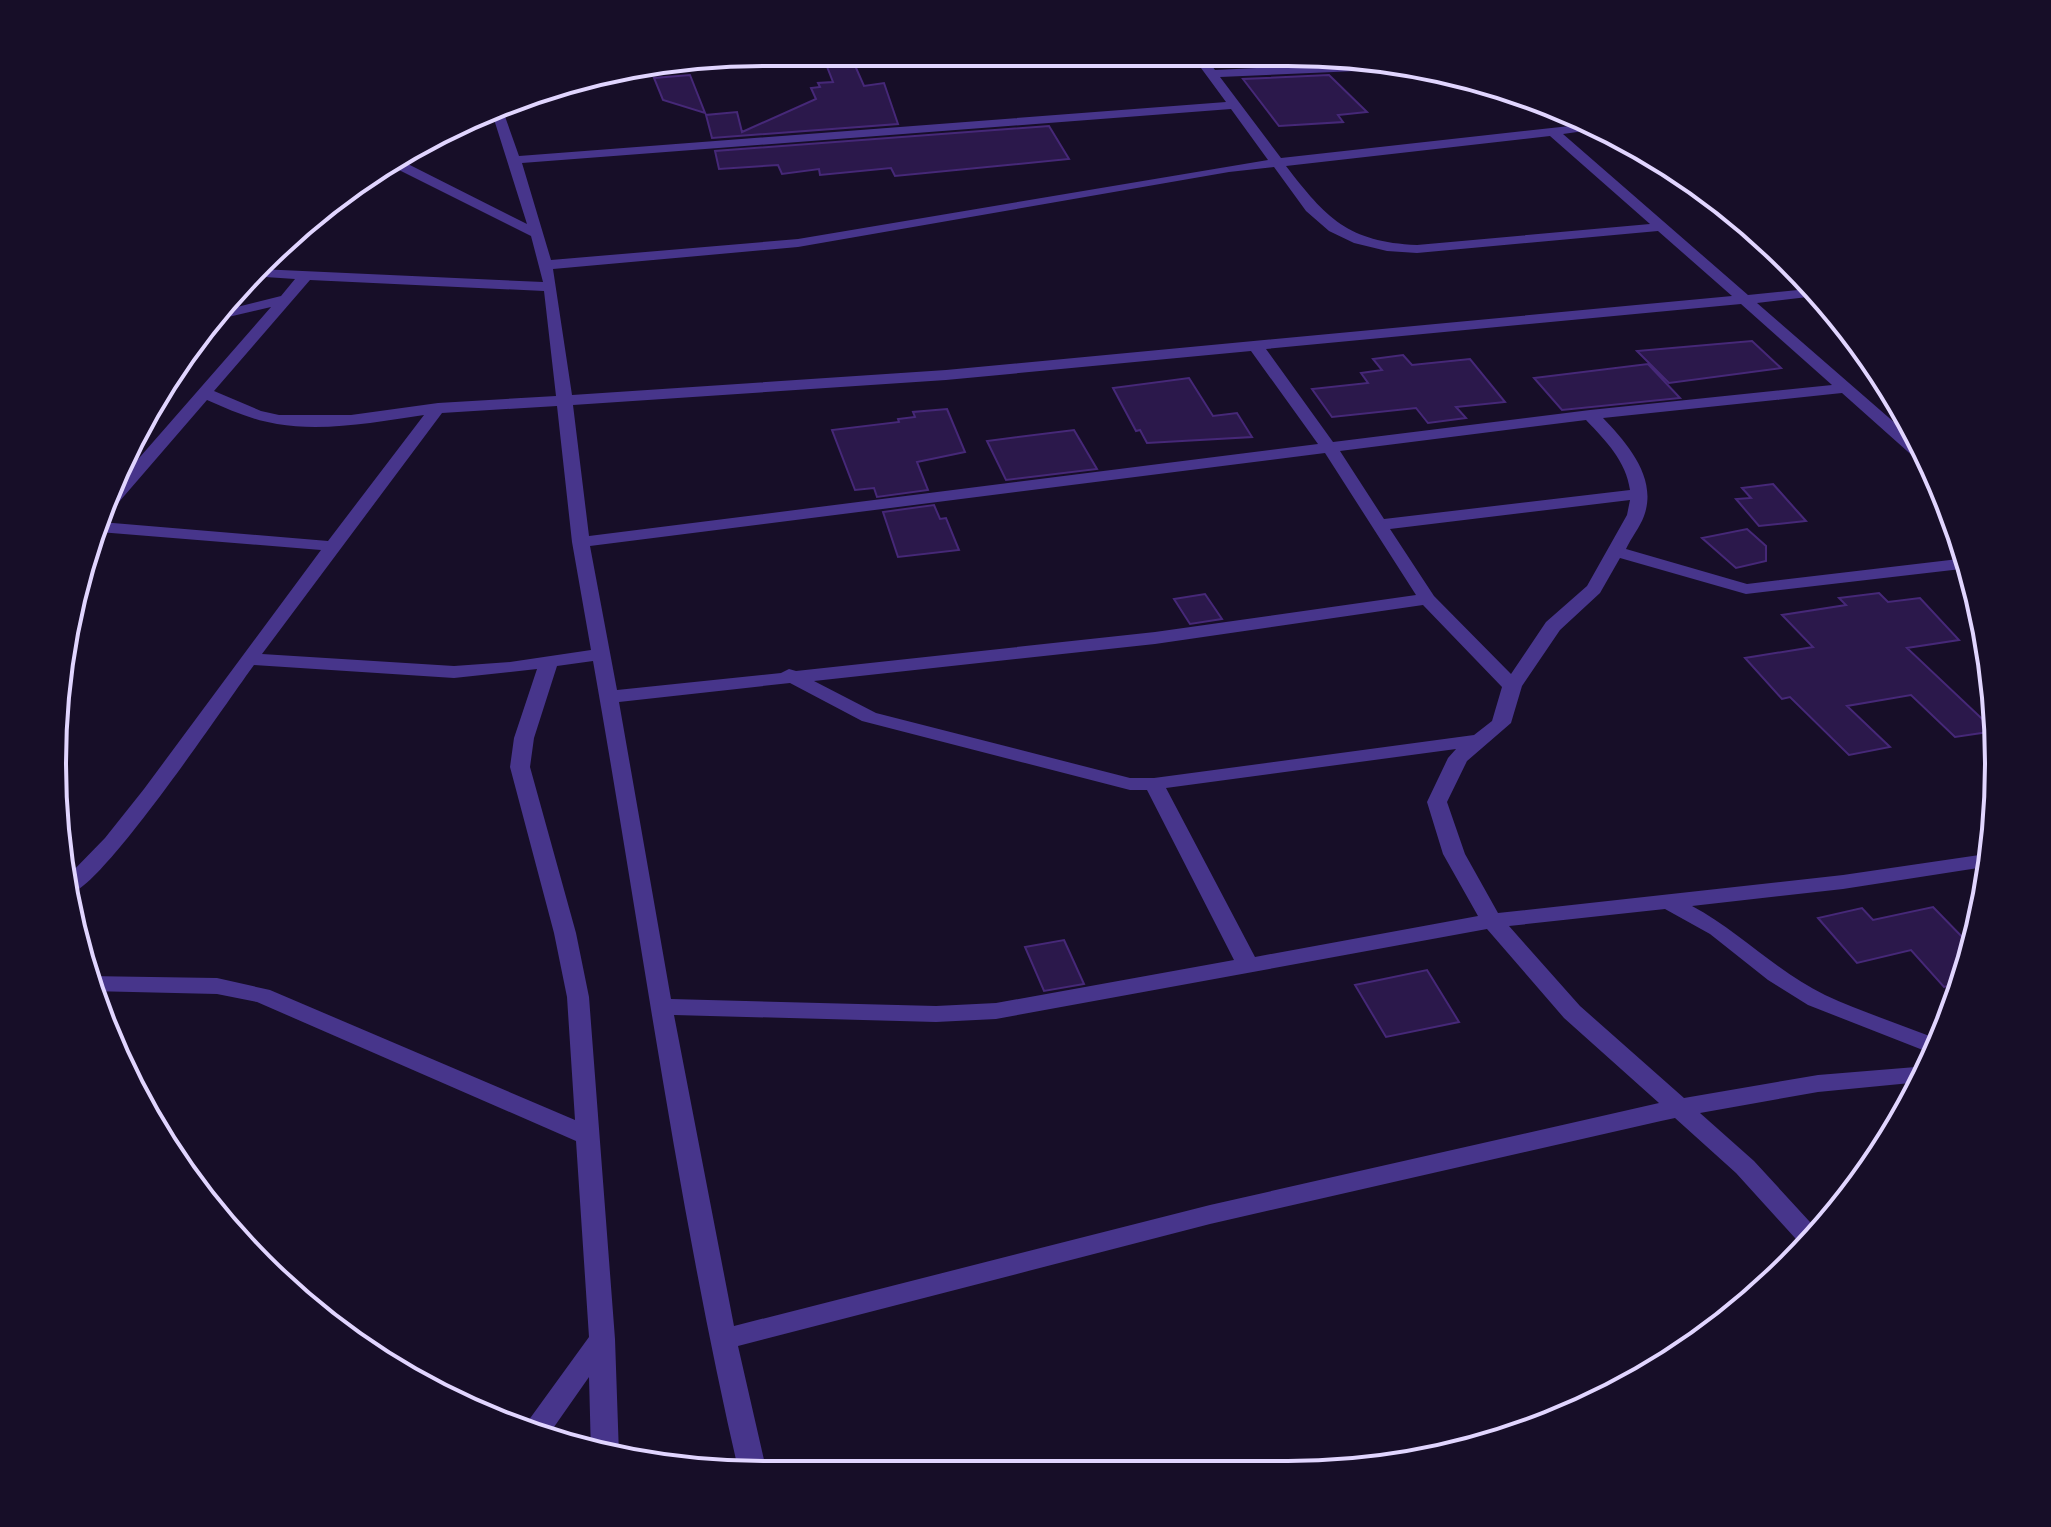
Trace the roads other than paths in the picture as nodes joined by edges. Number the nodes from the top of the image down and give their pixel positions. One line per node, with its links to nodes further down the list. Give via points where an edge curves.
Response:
1 (1205, 66): 3 (street)
2 (1341, 68): 3 (street)
3 (1211, 74): 4 (street)
4 (1233, 105): 8 (street); 9 (street)
5 (500, 118): 8 (street)
6 (1576, 129): 7 (street)
7 (1553, 132): 9 (street); 11 (street)
8 (513, 160): 12 (street)
9 (1276, 162): 11 (street, via 1323,221 1349,238 1379,248); 13 (street, via 798,243)
10 (403, 167): 12 (street)
11 (1661, 227): 19 (street)
12 (535, 233): 13 (street)
13 (545, 265): 16 (street)
14 (267, 274): 15 (street)
15 (306, 276): 16 (street); 18 (street)
16 (551, 287): 24 (street)
17 (1803, 294): 19 (street)
18 (286, 299): 20 (street); 23 (street)
19 (1748, 301): 21 (street); 22 (street)
20 (232, 312)
21 (1257, 348): 24 (street); 28 (street)
22 (1847, 388): 26 (street); 27 (street)
23 (202, 392): 25 (street, via 256,415 308,422); 29 (street)
24 (564, 402): 25 (street); 33 (street)
25 (438, 408): 34 (street)
26 (1590, 415): 28 (street); 30 (street, via 1636,472)
27 (1905, 440)
28 (1330, 449): 31 (street); 33 (street)
29 (125, 483)
30 (1639, 494): 31 (street); 35 (street, via 1632,527)
31 (1378, 525): 37 (street)
32 (107, 528): 34 (street)
33 (581, 542): 38 (street)
34 (331, 546): 39 (street)
35 (1617, 552): 36 (street, via 1746,589); 42 (street, via 1591,592 1553,626)
36 (1956, 565)
37 (1427, 599): 41 (street, via 1155,638); 42 (street)
38 (599, 654): 40 (street); 43 (street)
39 (249, 659): 40 (street, via 454,672); 47 (street, via 136,812)
40 (549, 662): 56 (street, via 520,767 578,997)
41 (789, 675): 43 (street); 45 (street, via 841,704 912,730 1112,780)
42 (1512, 686): 44 (street, via 1501,723)
43 (609, 697): 52 (street)
44 (1478, 741): 45 (street); 49 (street, via 1458,758 1437,802 1454,854)
45 (1154, 784): 50 (street)
46 (1978, 861): 48 (street)
47 (76, 881)
48 (1667, 901): 49 (street); 53 (street, via 1718,929 1794,988)
49 (1492, 921): 50 (street); 55 (street, via 1572,1012)
50 (1247, 963): 52 (street, via 969,1014)
51 (102, 983): 56 (street, via 217,986 262,995)
52 (660, 1007): 59 (street)
53 (1926, 1043)
54 (1912, 1074): 55 (street, via 1818,1082)
55 (1680, 1108): 57 (street, via 1745,1167); 59 (street, via 1135,1230)
56 (590, 1137): 58 (street)
57 (1804, 1232)
58 (602, 1339): 60 (street); 61 (street)
59 (722, 1340): 62 (street)
60 (540, 1424)
61 (605, 1442)
62 (750, 1461)

